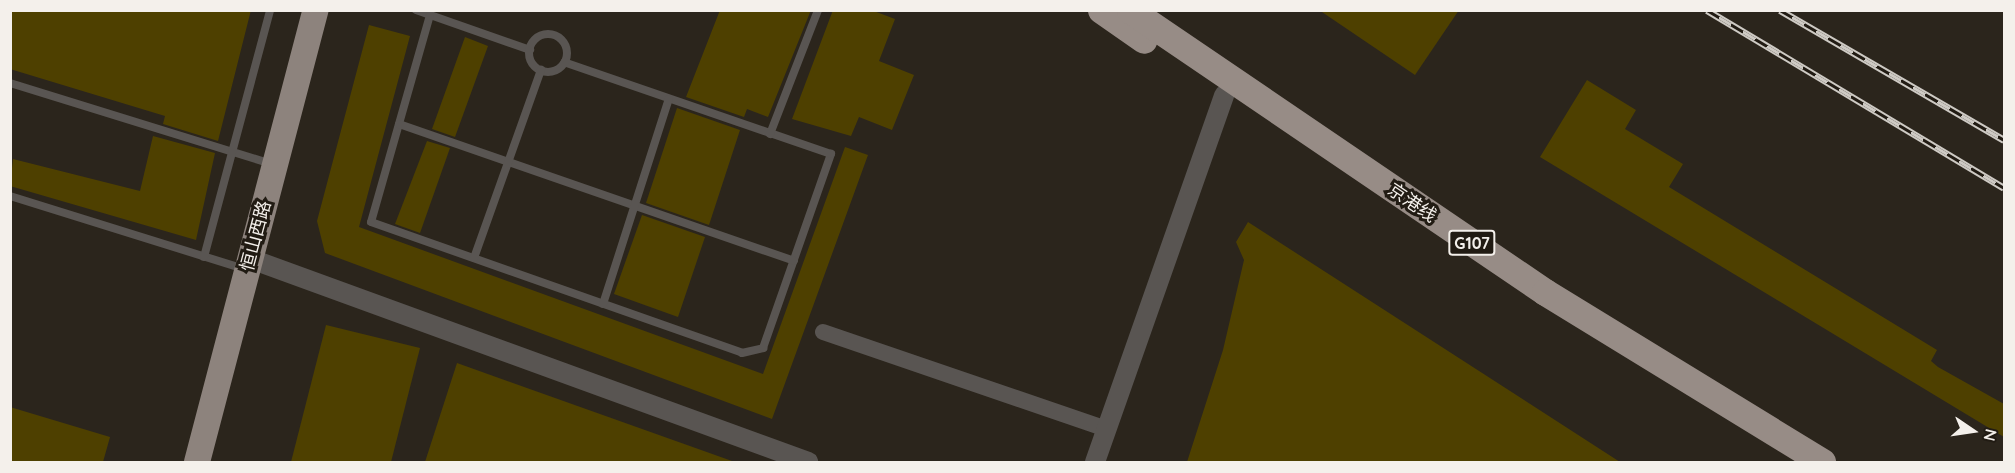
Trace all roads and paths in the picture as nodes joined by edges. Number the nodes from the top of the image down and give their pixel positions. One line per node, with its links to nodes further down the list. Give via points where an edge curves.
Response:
1 (270, 10): 16 (lane)
2 (416, 10): 6 (lane)
3 (818, 10): 15 (lane)
4 (1101, 10): 12 (highway, 京港线 / G107)
5 (1131, 10): 32 (highway, 京港线 / G107, via 1545,292)
6 (430, 15): 8 (lane); 14 (lane)
7 (315, 16): 18 (main road, 恒山西路)
8 (530, 50): 9 (lane, via 539,37 557,37 566,46); 10 (lane, via 533,64)
9 (564, 62): 10 (lane, via 557,70); 13 (lane)
10 (541, 70): 17 (lane)
11 (10, 83): 16 (lane)
12 (1224, 95): 27 (street); 31 (highway, 京港线 / G107, via 1536,306)
13 (669, 99): 15 (lane); 20 (lane)
14 (399, 124): 17 (lane); 22 (lane, via 371,222)
15 (770, 134): 23 (lane, via 831,154)
16 (232, 152): 18 (lane); 21 (lane)
17 (508, 162): 20 (lane); 22 (lane)
18 (275, 165): 24 (main road, 恒山西路)
19 (10, 196): 21 (lane)
20 (634, 206): 23 (lane); 25 (lane)
21 (204, 257): 24 (lane)
22 (474, 258): 25 (lane)
23 (794, 261): 25 (lane, via 763,348 754,352 742,353)
24 (249, 265): 28 (main road, 恒山西路); 29 (street)
25 (603, 304)
26 (824, 332): 27 (street)
27 (1107, 429): 30 (street)
28 (197, 462)
29 (808, 462)
30 (1095, 462)
31 (1788, 462)
32 (1822, 462)

